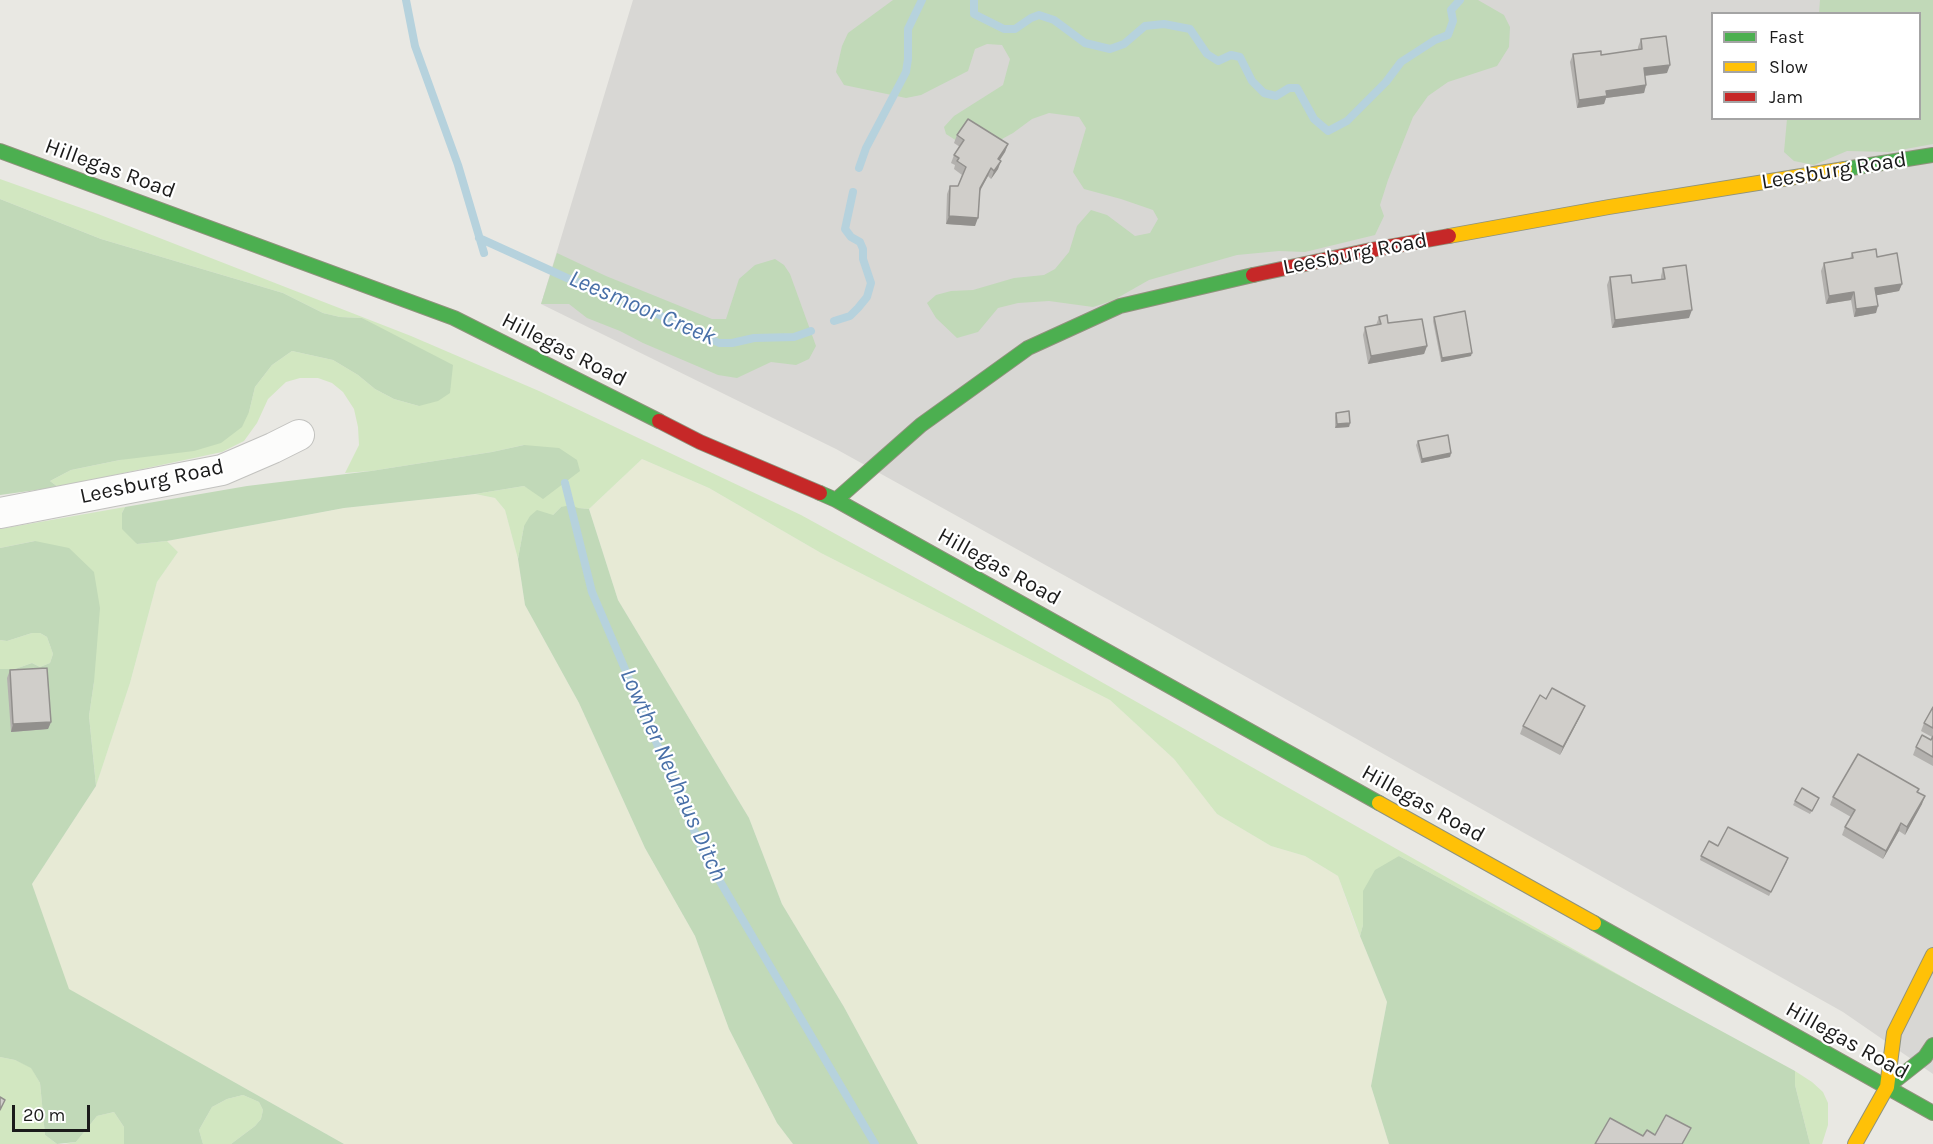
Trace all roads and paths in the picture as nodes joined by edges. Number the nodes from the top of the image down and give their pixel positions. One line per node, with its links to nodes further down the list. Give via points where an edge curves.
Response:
1 (0, 151): 4 (main road, Hillegas Road, via 454,318 700,442)
2 (1933, 155): 4 (main road, Leesburg Road, via 1371,250 1120,306 1028,348 921,425)
3 (299, 435): 5 (street, Leesburg Road, via 222,470)
4 (836, 500): 8 (main road, Hillegas Road)
5 (0, 513)
6 (1933, 955): 8 (main road, via 1894,1033)
7 (1933, 1045): 8 (main road, via 1925,1057)
8 (1887, 1087): 9 (main road, Hillegas Road); 10 (main road)
9 (1933, 1113)
10 (1855, 1144)

